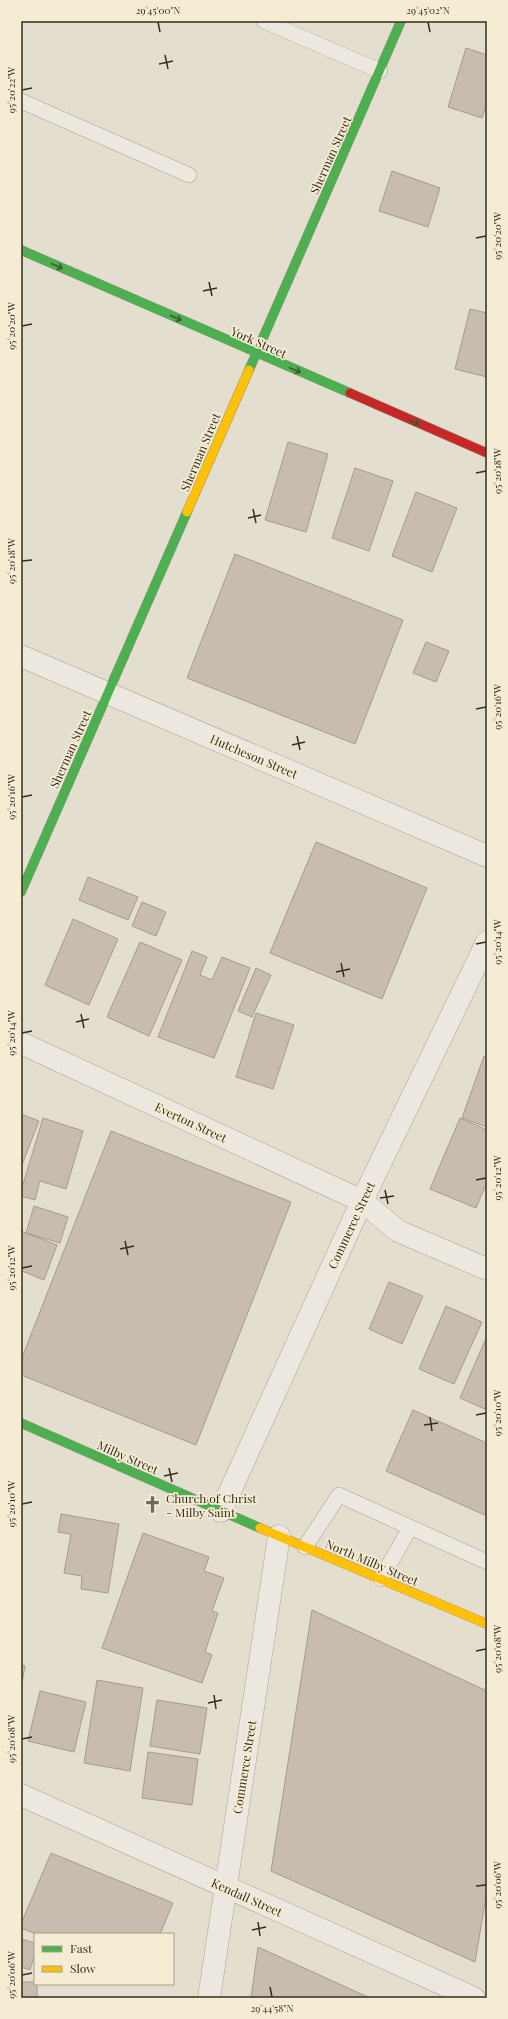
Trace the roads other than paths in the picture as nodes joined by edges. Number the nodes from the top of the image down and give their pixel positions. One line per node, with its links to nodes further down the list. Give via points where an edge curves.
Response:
1 (264, 21): 3 (lane)
2 (401, 21): 3 (street, Sherman Street)
3 (380, 71): 7 (street, Sherman Street)
4 (21, 101): 5 (lane)
5 (189, 175)
6 (21, 250): 7 (street, York Street, one-way to 7)
7 (255, 353): 8 (street, York Street, one-way to 8); 10 (street, Sherman Street)
8 (487, 454)
9 (21, 656): 10 (street, Hutcheson Street)
10 (108, 693): 11 (street, Hutcheson Street); 12 (street, Sherman Street)
11 (487, 856)
12 (21, 892)
13 (487, 942): 15 (street, Commerce Street)
14 (21, 1043): 15 (street, Everton Street)
15 (362, 1201): 16 (street, Everton Street, via 398,1230); 18 (street, Commerce Street)
16 (487, 1269)
17 (21, 1423): 18 (street, Milby Street)
18 (221, 1511): 19 (street, Milby Street)
19 (248, 1522): 21 (street, North Milby Street)
20 (410, 1528): 22 (lane, via 339,1495); 23 (lane); 24 (lane)
21 (279, 1536): 22 (street, North Milby Street); 27 (street, Commerce Street)
22 (305, 1547): 24 (street, North Milby Street)
23 (487, 1562)
24 (381, 1579): 25 (street, North Milby Street)
25 (487, 1624)
26 (21, 1794): 27 (street, Kendall Street)
27 (226, 1887): 28 (street, Commerce Street); 29 (street, Kendall Street)
28 (209, 1998)
29 (474, 1998)

